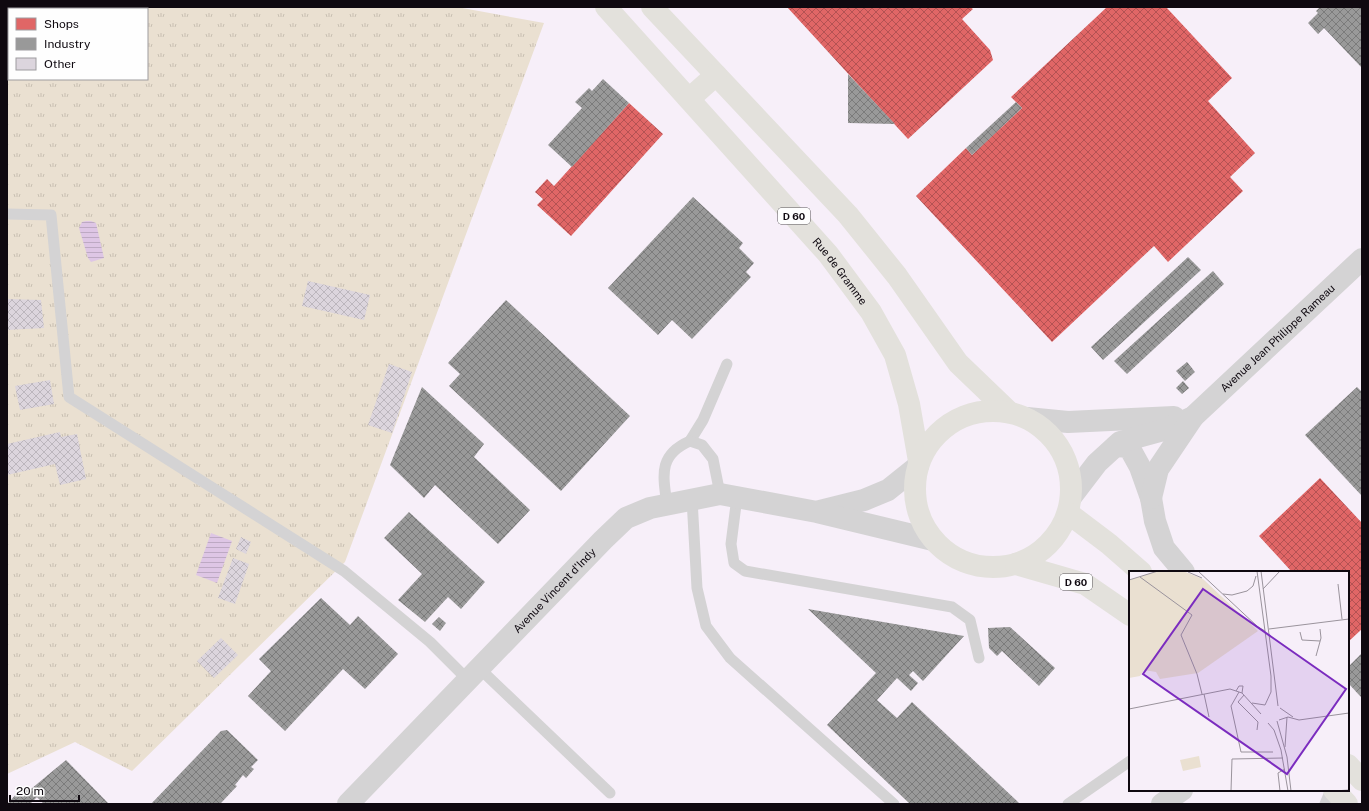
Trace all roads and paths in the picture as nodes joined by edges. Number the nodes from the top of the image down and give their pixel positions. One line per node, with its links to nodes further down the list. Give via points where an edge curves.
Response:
1 (606, 7): 4 (main road, Rue de Gramme / D 60)
2 (652, 7): 3 (main road)
3 (716, 75): 4 (main road); 8 (main road, via 848,215 897,276 958,363)
4 (689, 99): 12 (main road, Rue de Gramme / D 60, via 828,254 871,312 895,355 908,404)
5 (7, 214): 25 (lane, via 51,216 69,397 344,571 430,642)
6 (1362, 259): 9 (street, Avenue Jean Philippe Rameau)
7 (727, 364): 10 (lane, via 703,420)
8 (1018, 415): 9 (street, via 1068,422); 12 (main road, via 981,411 955,420 934,437); 17 (main road, via 1048,433 1066,459 1071,478)
9 (1193, 417): 11 (street, Avenue Jean Philippe Rameau, via 1164,430 1120,442); 14 (street, via 1158,469)
10 (690, 441): 13 (lane, via 702,445 713,459); 16 (lane, via 679,446 665,462 663,476)
11 (1116, 446): 14 (street, via 1129,447); 17 (street, Avenue Jean Philippe Rameau, via 1097,463)
12 (918, 464): 18 (street, Avenue Vincent d'Indy, via 888,490 864,500); 19 (main road, via 914,486 916,505 922,524)
13 (729, 495): 15 (street, Avenue Vincent d'Indy); 18 (street, Avenue Vincent d'Indy); 24 (lane, via 734,563 745,571 952,607 970,620)
14 (1151, 498): 22 (street, via 1164,548)
15 (692, 500): 16 (street, Avenue Vincent d'Indy); 34 (lane, via 697,588 706,626 730,658)
16 (667, 505): 25 (street, Avenue Vincent d'Indy, via 650,508 626,518)
17 (1070, 505): 20 (main road, via 1056,535 1038,553); 21 (main road)
18 (817, 512): 19 (street, Avenue Vincent d'Indy)
19 (933, 540): 20 (main road, via 950,555 971,564 993,567)
20 (1016, 564): 23 (main road, D 60, via 1085,584)
21 (1140, 571)
22 (1183, 571)
23 (1129, 614)
24 (979, 658)
25 (474, 674): 32 (lane); 33 (street, Avenue Vincent d'Indy)
26 (1129, 761): 35 (lane)
27 (1349, 766): 28 (main road)
28 (1362, 780)
29 (1181, 791): 36 (street)
30 (1332, 791): 37 (lane)
31 (1333, 791): 38 (main road)
32 (610, 793)
33 (348, 804)
34 (894, 804)
35 (1068, 804)
36 (1162, 804)
37 (1325, 804)
38 (1347, 804)

